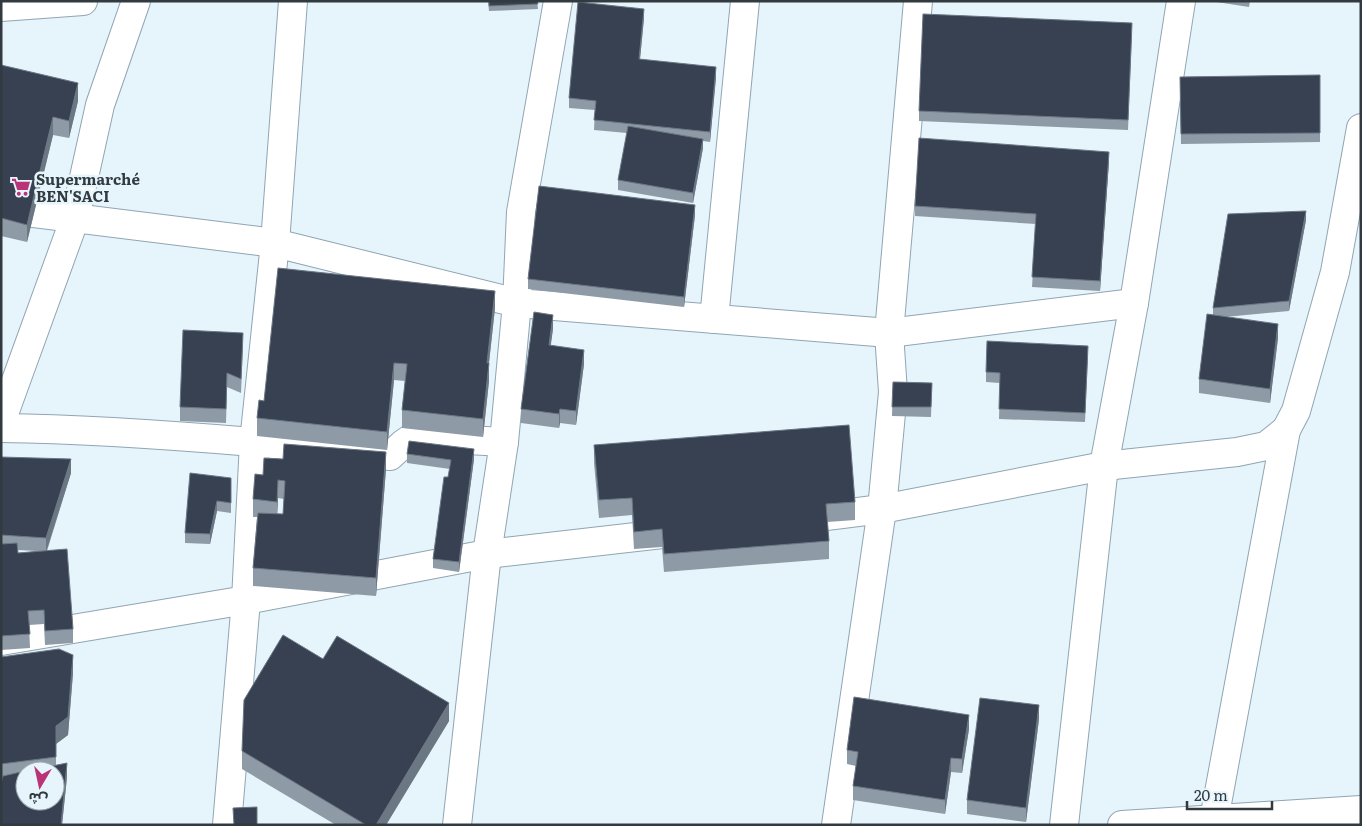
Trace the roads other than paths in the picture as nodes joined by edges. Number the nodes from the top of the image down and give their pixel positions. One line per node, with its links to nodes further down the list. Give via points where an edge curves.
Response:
1 (82, 1): 8 (street)
2 (136, 1): 11 (street, via 100,105)
3 (293, 1): 12 (street)
4 (558, 1): 13 (street, via 520,212)
5 (745, 1): 15 (street)
6 (918, 1): 16 (street)
7 (1180, 1): 14 (street)
8 (1, 7)
9 (1361, 128): 19 (street, via 1335,272 1296,411)
10 (1, 209): 11 (street)
11 (75, 218): 12 (street); 17 (street)
12 (275, 243): 13 (street); 20 (street)
13 (518, 303): 15 (street); 21 (street)
14 (1134, 303): 16 (street); 22 (street)
15 (714, 319): 16 (street)
16 (890, 332): 23 (street, via 893,392)
17 (1, 422)
18 (1, 428): 20 (street)
19 (1286, 430): 22 (street, via 1266,446 1237,452); 30 (street)
20 (254, 442): 21 (street, via 390,456 414,437); 27 (street)
21 (504, 442): 26 (street)
22 (1104, 466): 23 (street); 34 (street)
23 (882, 510): 24 (street); 33 (street)
24 (793, 519)
25 (694, 530): 26 (street)
26 (487, 554): 27 (street); 32 (street)
27 (246, 600): 28 (street); 31 (street)
28 (1, 641)
29 (1361, 810): 30 (street)
30 (1214, 822): 35 (street)
31 (227, 825)
32 (457, 825)
33 (836, 825)
34 (1064, 825)
35 (1122, 825)

